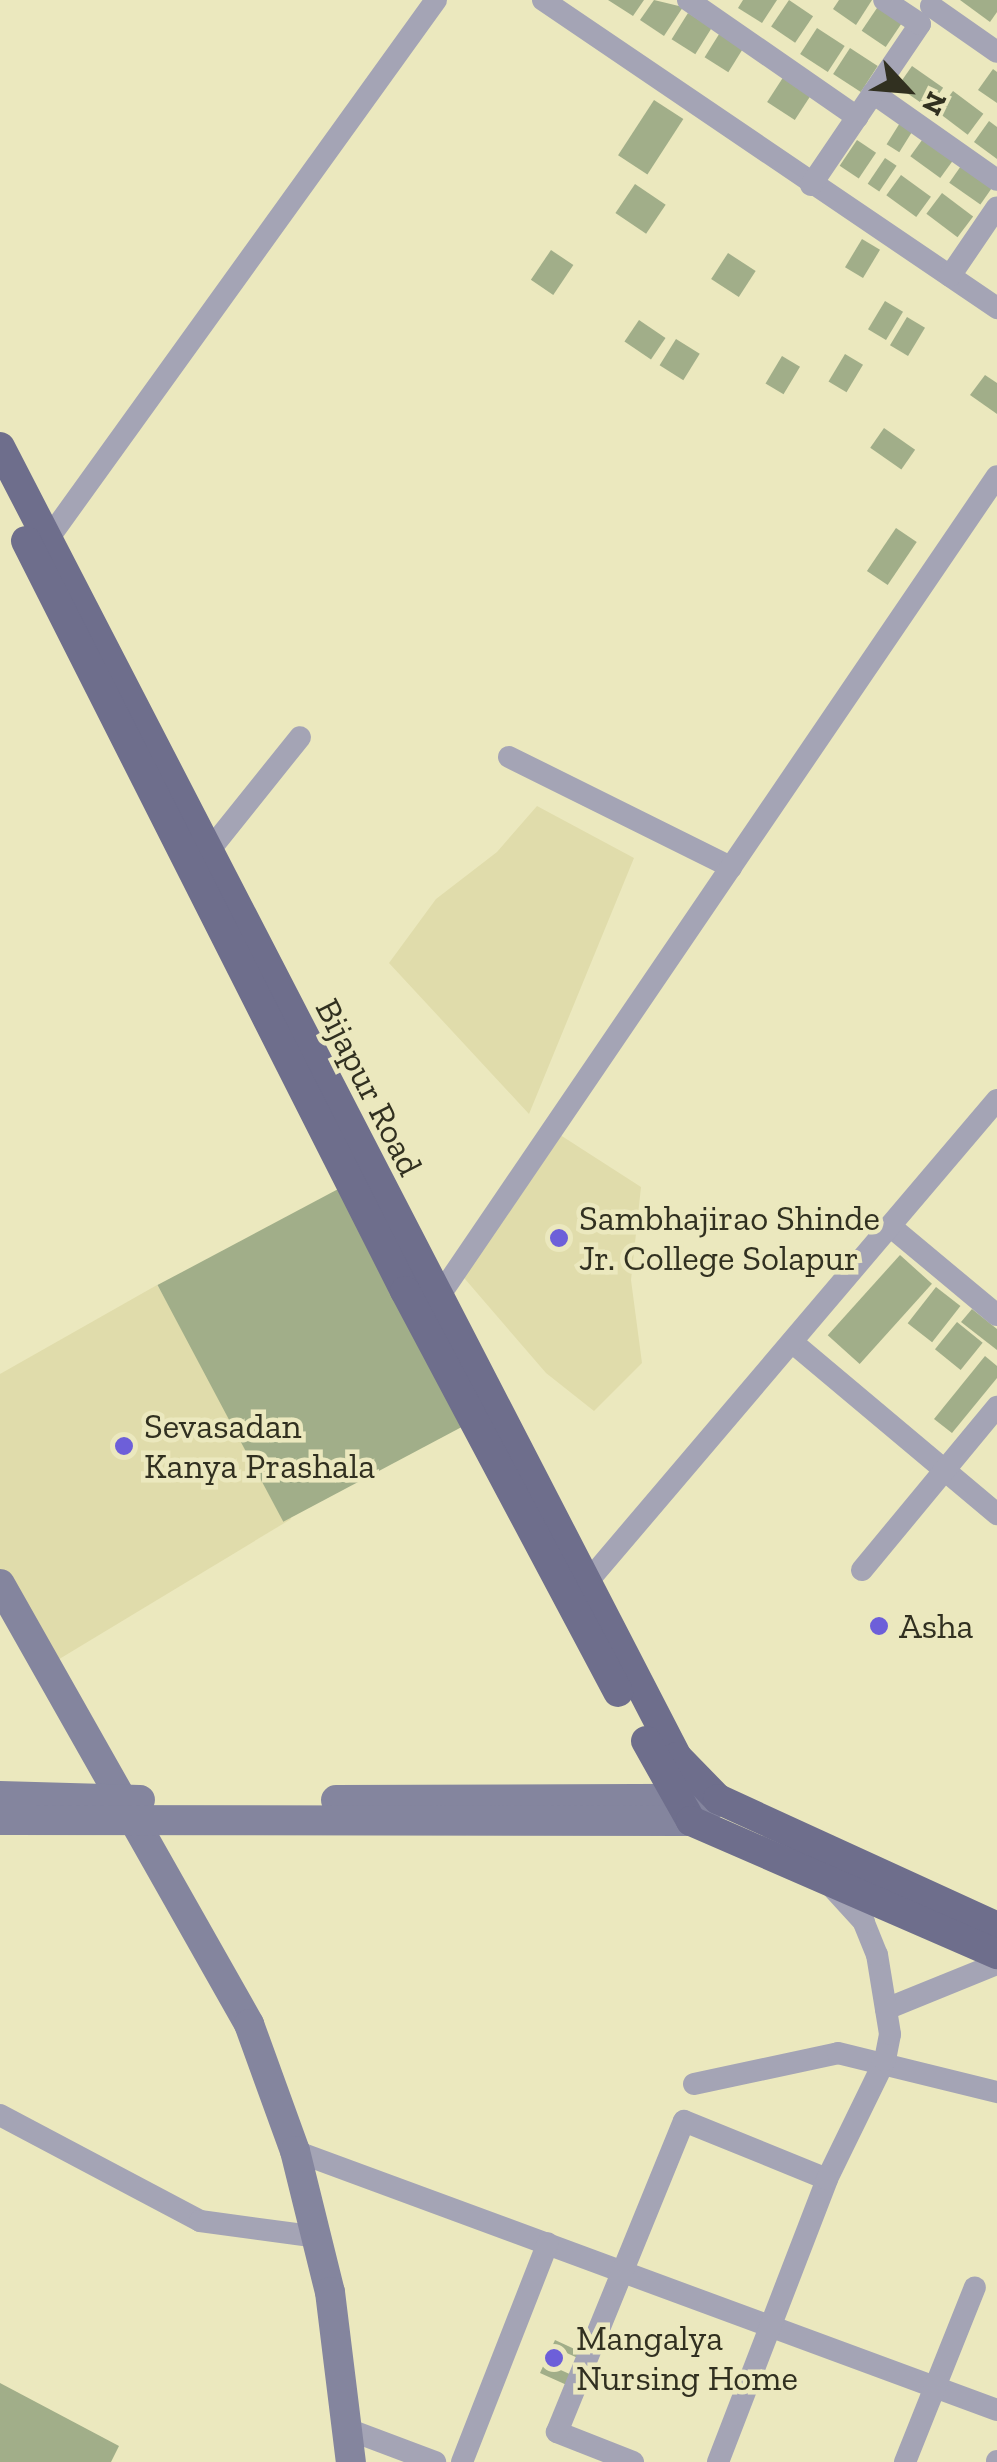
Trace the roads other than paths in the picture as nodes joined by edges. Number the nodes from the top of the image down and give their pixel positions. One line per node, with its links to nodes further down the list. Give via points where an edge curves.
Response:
1 (436, 0): 17 (street)
2 (542, 0): 10 (street)
3 (688, 0): 8 (street)
4 (884, 0): 5 (street)
5 (929, 10): 6 (street); 7 (street)
6 (997, 52)
7 (873, 92): 8 (street); 9 (street)
8 (857, 117): 10 (street)
9 (997, 180)
10 (812, 185): 12 (street)
11 (997, 207): 12 (street)
12 (950, 276): 13 (street)
13 (997, 308)
14 (0, 447): 17 (main road, Bijapur Road)
15 (997, 476): 21 (street)
16 (0, 490): 24 (main road)
17 (48, 539): 20 (main road, Bijapur Road)
18 (300, 736): 20 (street)
19 (509, 757): 21 (street)
20 (208, 852): 24 (main road, Bijapur Road)
21 (730, 868): 24 (street)
22 (997, 1100): 23 (street)
23 (890, 1226): 25 (street); 26 (street)
24 (428, 1309): 32 (main road, Bijapur Road)
25 (997, 1315)
26 (792, 1342): 28 (street); 32 (street)
27 (997, 1407): 28 (street)
28 (944, 1470): 29 (street); 30 (street)
29 (997, 1514)
30 (862, 1570)
31 (0, 1584): 35 (street)
32 (578, 1594): 34 (main road, Bijapur Road, via 677,1757); 36 (main road)
33 (0, 1796): 35 (street)
34 (718, 1799): 36 (street); 39 (main road)
35 (133, 1810): 36 (street); 37 (street); 47 (street, via 249,2024)
36 (684, 1810): 38 (main road)
37 (0, 1820)
38 (823, 1878): 40 (main road); 42 (street, via 864,1922)
39 (997, 1927)
40 (997, 1954)
41 (997, 1964): 42 (street)
42 (886, 2009): 43 (street)
43 (885, 2060): 44 (street, via 838,2053); 45 (street); 48 (street)
44 (694, 2084)
45 (997, 2092)
46 (0, 2115): 49 (street, via 200,2220)
47 (294, 2151): 49 (street); 50 (street)
48 (827, 2179): 51 (street, via 684,2122); 53 (street)
49 (311, 2236): 56 (street, via 330,2292)
50 (548, 2243): 51 (street); 59 (street)
51 (623, 2270): 53 (street); 60 (street, via 557,2432)
52 (975, 2286): 54 (street)
53 (770, 2324): 54 (street); 61 (street)
54 (935, 2387): 55 (street); 62 (street)
55 (997, 2410)
56 (350, 2430): 57 (street); 58 (street)
57 (351, 2462)
58 (435, 2462)
59 (462, 2462)
60 (633, 2462)
61 (718, 2462)
62 (905, 2462)

